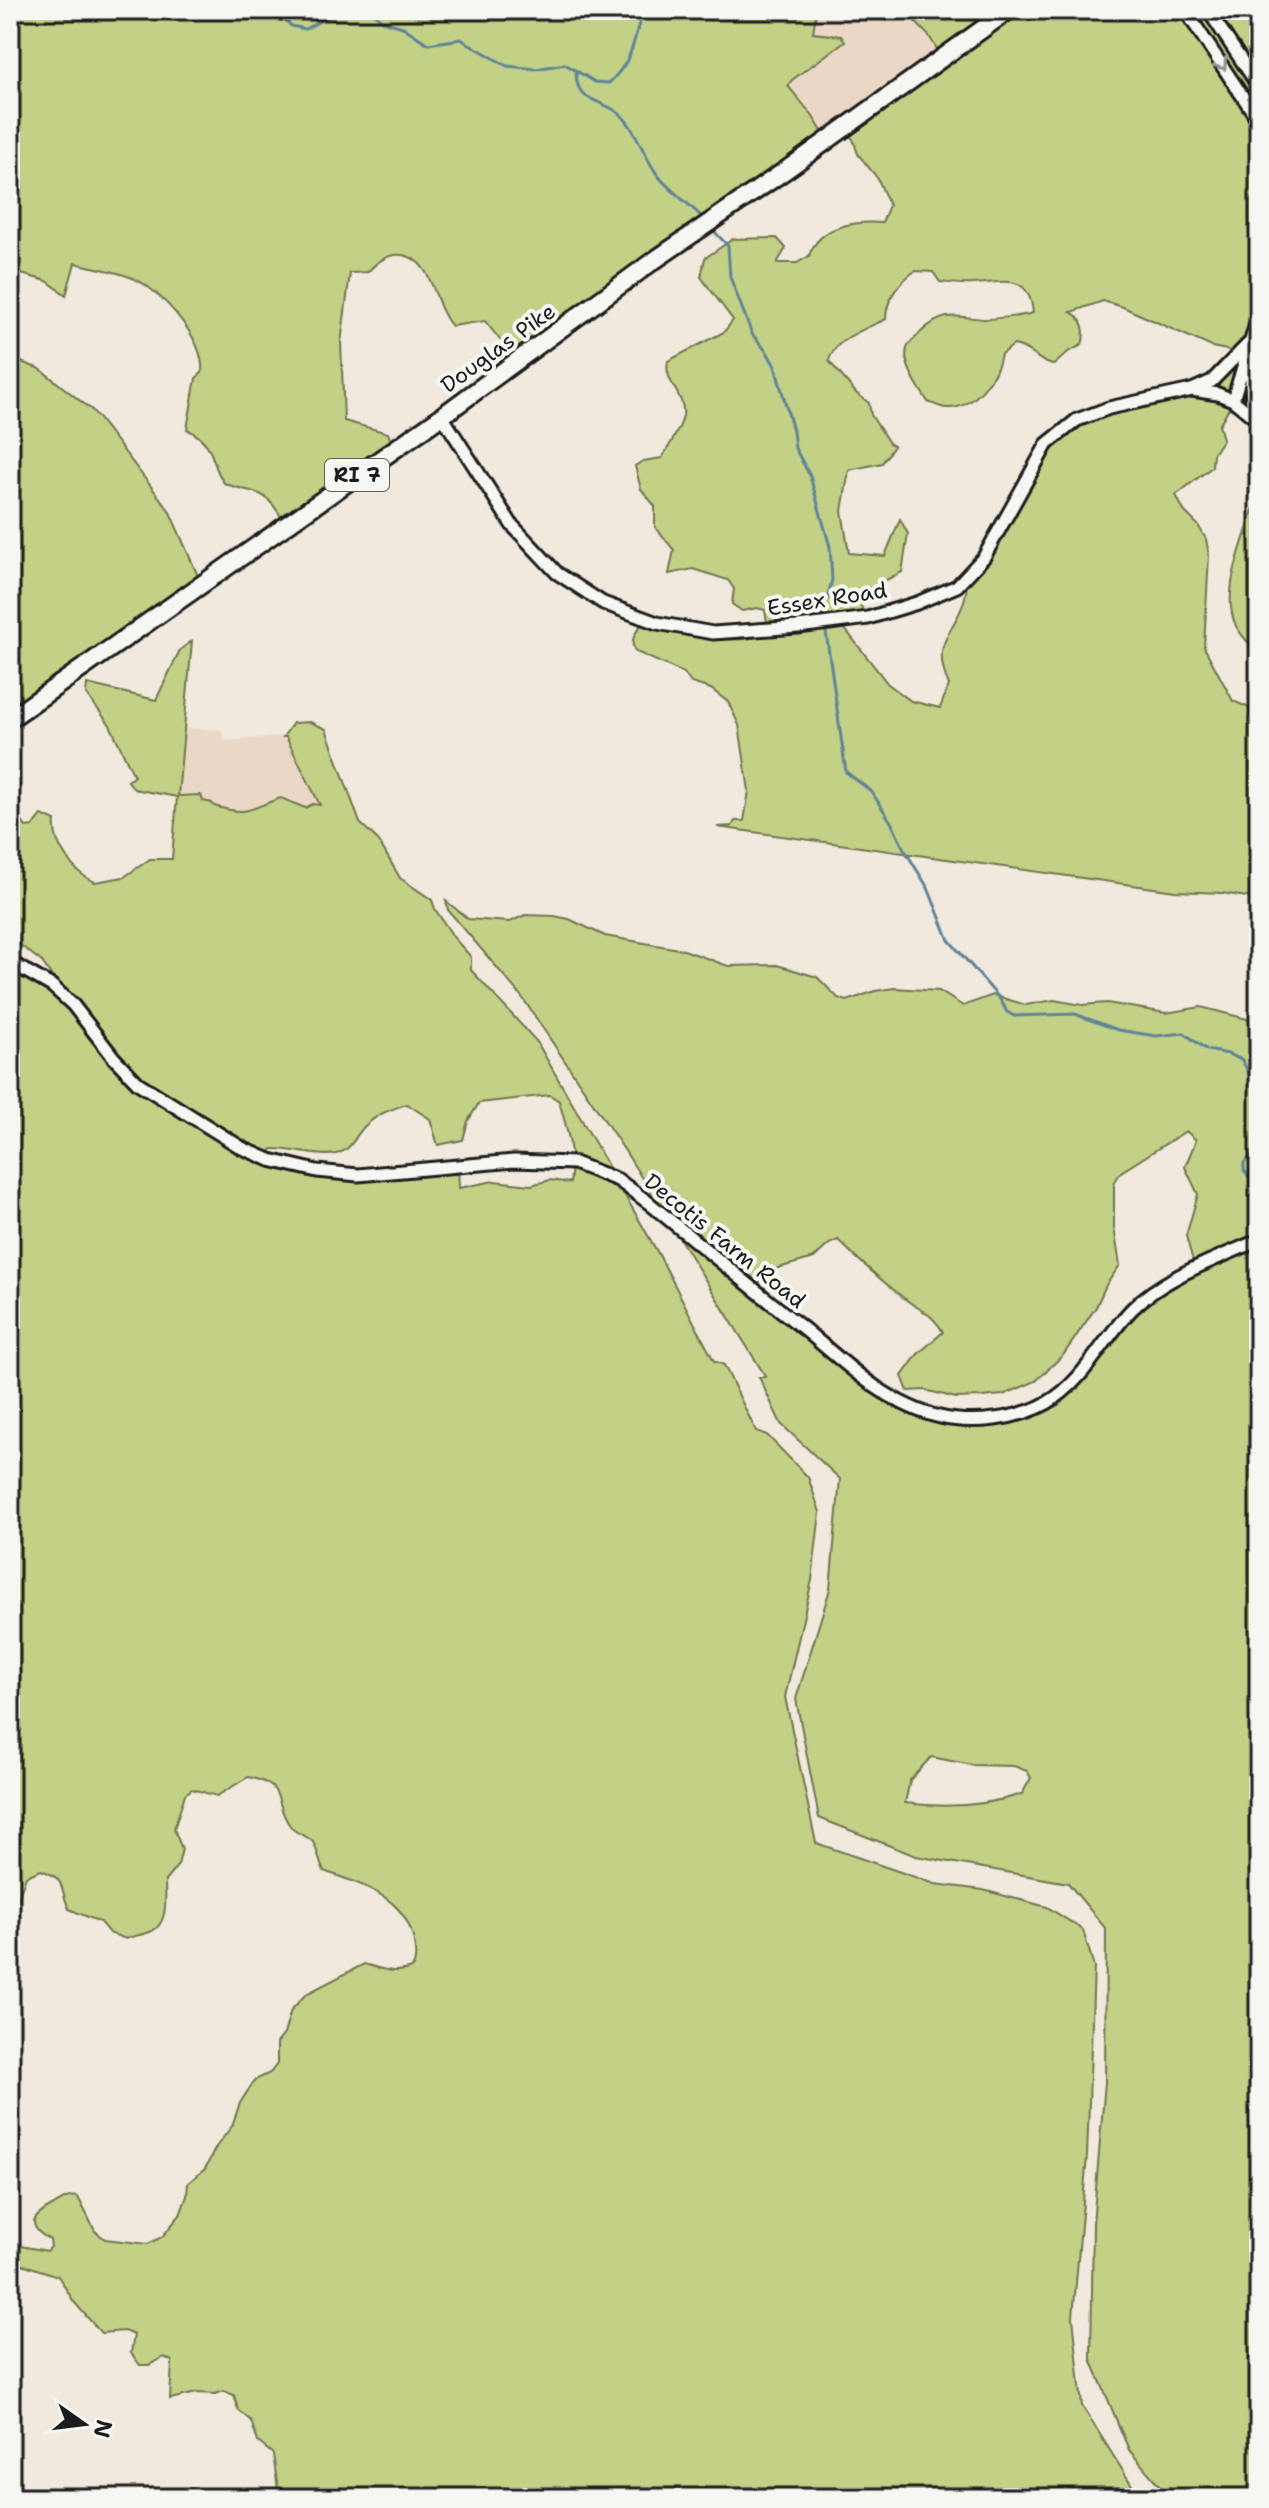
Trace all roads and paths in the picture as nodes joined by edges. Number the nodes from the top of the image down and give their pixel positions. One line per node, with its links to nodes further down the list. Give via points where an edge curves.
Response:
1 (1009, 10): 10 (main road, Douglas Pike / RI 7)
2 (1185, 10): 5 (street, one-way to 5)
3 (1208, 10): 4 (street)
4 (1259, 87)
5 (1259, 121)
6 (1259, 314): 7 (street)
7 (1251, 341): 8 (street, via 1212,381); 9 (street); 11 (street, via 1250,385)
8 (1192, 390): 9 (street, Essex Road); 10 (street, Essex Road, via 1109,408 1077,420 1047,444 984,557 957,586 868,618 713,633 657,623 603,603 557,573 512,525)
9 (1233, 400): 11 (street, Essex Road)
10 (442, 416): 12 (main road, Douglas Pike / RI 7)
11 (1257, 422)
12 (10, 719)
13 (10, 962): 14 (street, Decotis Farm Road, via 73,1005 138,1083 270,1160 358,1175 552,1160 618,1180 883,1393 941,1418 993,1419 1046,1403 1070,1385 1132,1309 1158,1289)
14 (1259, 1240)

